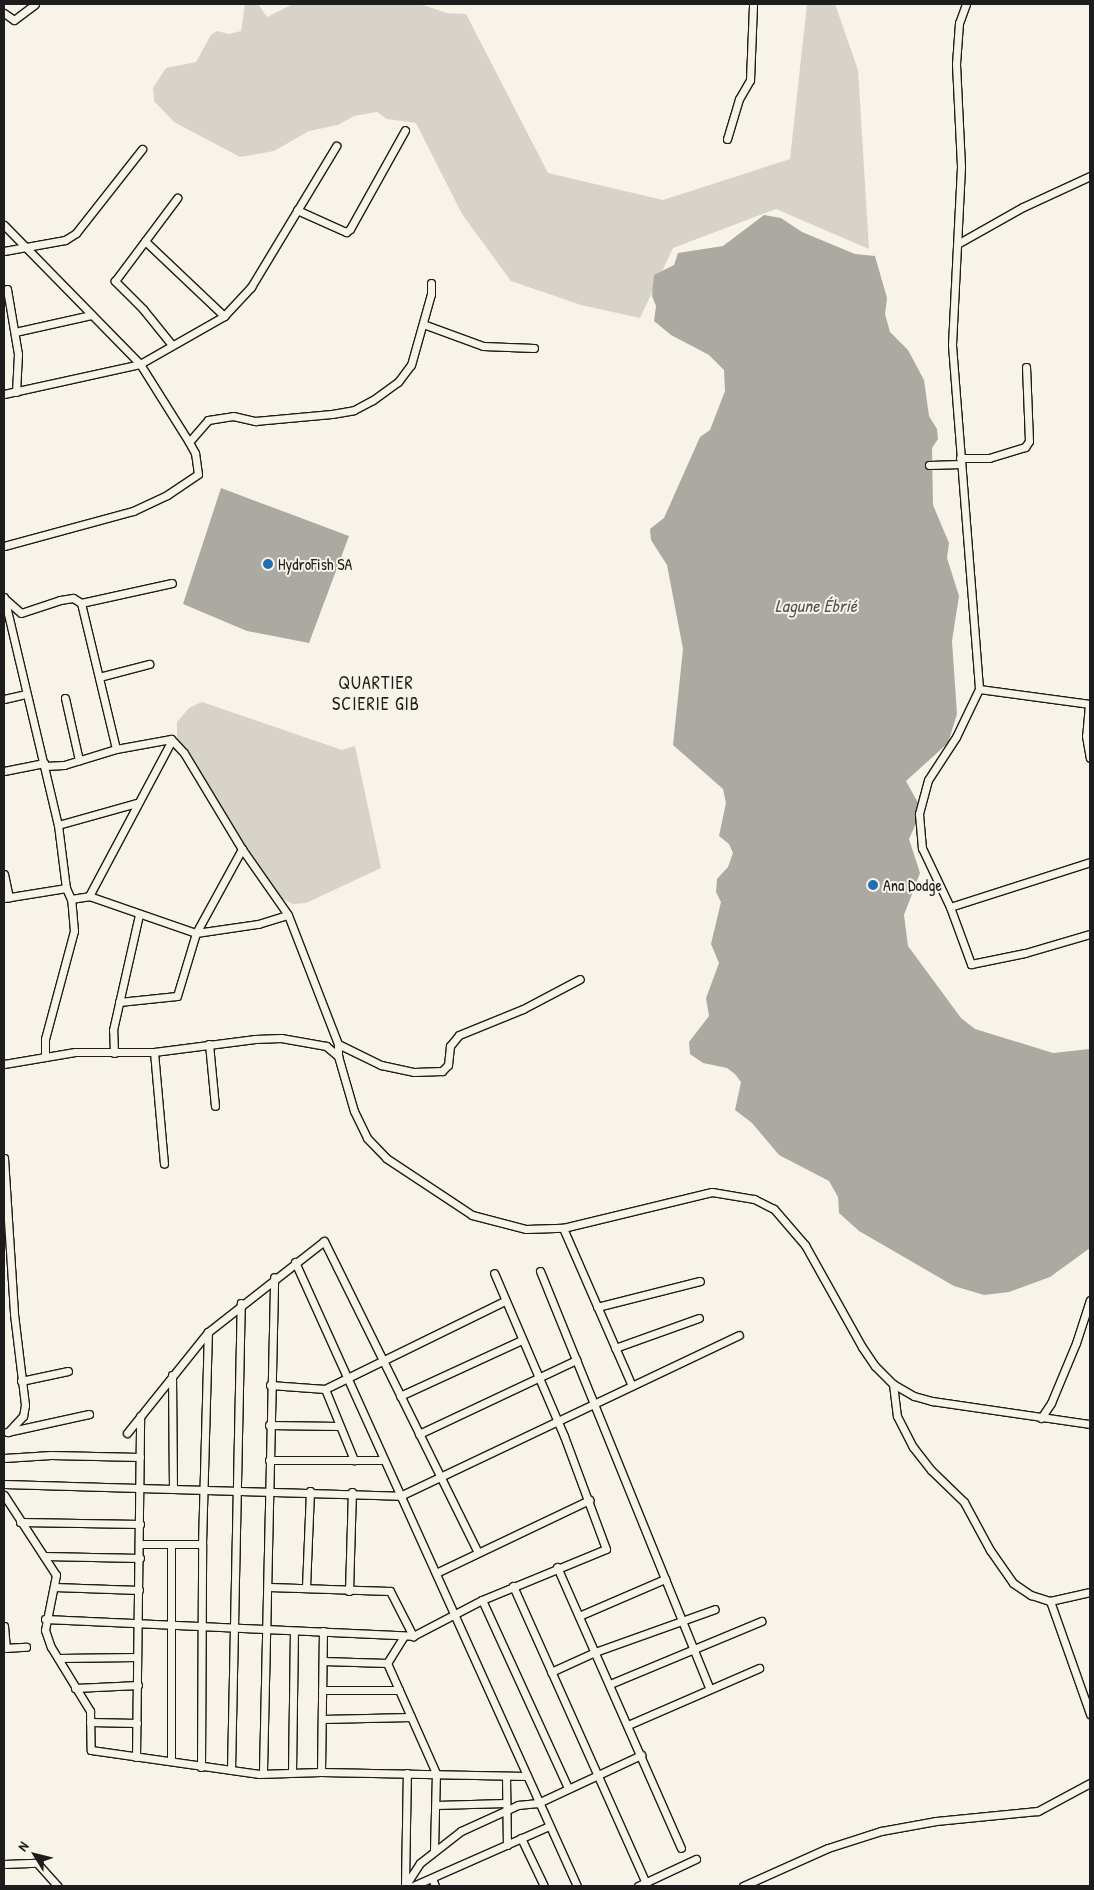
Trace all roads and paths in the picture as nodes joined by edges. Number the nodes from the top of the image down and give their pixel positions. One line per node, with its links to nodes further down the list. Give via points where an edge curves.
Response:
1 (35, 4): 4 (street, via 14,20)
2 (753, 4): 6 (street, via 750,80 739,99)
3 (966, 4): 14 (street, via 959,23 956,64 961,167)
4 (4, 13)
5 (405, 130): 11 (street, via 346,232)
6 (727, 139)
7 (336, 146): 11 (street)
8 (142, 149): 15 (street, via 76,233 65,240)
9 (1090, 176): 14 (street, via 1022,207)
10 (177, 198): 13 (street)
11 (297, 210): 20 (street, via 251,287)
12 (4, 225): 15 (street)
13 (145, 241): 20 (street); 23 (street, via 115,281)
14 (959, 242): 30 (street, via 952,345)
15 (27, 247): 16 (street); 19 (street)
16 (4, 251)
17 (431, 283): 21 (street)
18 (7, 289): 22 (street)
19 (91, 315): 22 (street); 25 (street)
20 (224, 316): 23 (street)
21 (423, 324): 24 (street, via 483,346); 29 (street, via 411,365 398,382 354,410 255,421 233,416 208,420)
22 (15, 332): 27 (street)
23 (172, 345): 25 (street)
24 (534, 348)
25 (140, 364): 27 (street); 29 (street)
26 (1026, 367): 30 (street, via 1029,441 1025,447 989,458)
27 (16, 392): 28 (street)
28 (4, 394)
29 (189, 442): 32 (street, via 195,453 198,474 168,495 133,511)
30 (960, 461): 31 (street); 38 (street)
31 (929, 465)
32 (4, 546)
33 (172, 583): 35 (street)
34 (4, 597): 35 (street, via 21,613 60,600 73,598); 39 (street)
35 (81, 603): 37 (street)
36 (149, 664): 37 (street)
37 (99, 678): 44 (street)
38 (979, 689): 42 (street); 58 (street, via 956,737 928,780 920,814 922,848)
39 (26, 694): 41 (street); 47 (street)
40 (65, 698): 46 (street)
41 (4, 699)
42 (1089, 704): 45 (street, via 1086,736)
43 (171, 742): 44 (street, via 171,739); 49 (street); 51 (street, via 184,753)
44 (116, 749): 46 (street)
45 (1090, 758)
46 (79, 760): 47 (street)
47 (44, 764): 48 (street); 50 (street)
48 (4, 771)
49 (137, 803): 50 (street); 55 (street)
50 (58, 825): 54 (street)
51 (242, 849): 60 (street); 61 (street)
52 (1090, 862): 58 (street)
53 (4, 874): 56 (street)
54 (66, 888): 56 (street); 57 (street)
55 (88, 896): 57 (street); 59 (street)
56 (6, 897)
57 (71, 899): 70 (street, via 74,931 45,1039)
58 (950, 908): 62 (street, via 971,964 1025,953)
59 (139, 915): 61 (street); 64 (street)
60 (288, 915): 61 (street, via 258,924); 66 (street)
61 (196, 933): 64 (street, via 177,996)
62 (1090, 934)
63 (580, 979): 66 (street, via 523,1009 459,1035 450,1046 448,1065 442,1071 414,1072 381,1065)
64 (118, 1002): 68 (street, via 112,1030)
65 (209, 1044): 67 (street); 69 (street, via 281,1038 326,1046); 72 (street)
66 (338, 1044): 69 (street)
67 (154, 1052): 68 (street); 74 (street)
68 (114, 1053): 70 (street, via 75,1052)
69 (338, 1056): 76 (street, via 354,1111 367,1138 386,1158 472,1215 526,1229)
70 (45, 1057): 71 (street)
71 (4, 1064)
72 (215, 1106)
73 (4, 1158): 75 (street)
74 (164, 1164)
75 (6, 1220): 97 (street)
76 (563, 1228): 85 (street); 98 (street, via 712,1192 754,1199 774,1209 805,1245 862,1347)
77 (295, 1262): 80 (street); 91 (street, via 324,1241); 96 (street)
78 (540, 1271): 92 (street)
79 (494, 1273): 83 (street)
80 (274, 1277): 84 (street); 99 (street)
81 (700, 1281): 85 (street)
82 (1090, 1300): 106 (street, via 1076,1343 1051,1403)
83 (506, 1301): 89 (street); 91 (street)
84 (241, 1303): 87 (street); 124 (street)
85 (597, 1307): 90 (street)
86 (699, 1318): 90 (street)
87 (208, 1332): 94 (street); 123 (street)
88 (739, 1335): 100 (street)
89 (522, 1340): 95 (street); 102 (street)
90 (615, 1348): 100 (street)
91 (382, 1360): 96 (street); 102 (street)
92 (576, 1360): 95 (street); 103 (street)
93 (68, 1371): 97 (street)
94 (172, 1375): 105 (street); 122 (street)
95 (539, 1378): 107 (street); 113 (street)
96 (349, 1380): 101 (street); 118 (street)
97 (21, 1381): 111 (street, via 25,1406 23,1416)
98 (893, 1384): 106 (street, via 914,1396 932,1401); 150 (street, via 897,1416 923,1461 964,1502 990,1550 1013,1583 1031,1595)
99 (270, 1385): 101 (street); 109 (street)
100 (632, 1386): 103 (street)
101 (325, 1389): 110 (street)
102 (400, 1396): 113 (street)
103 (593, 1402): 107 (street); 141 (street)
104 (89, 1414): 111 (street)
105 (140, 1416): 112 (street); 114 (street)
106 (1041, 1418): 108 (street)
107 (558, 1421): 119 (street); 130 (street)
108 (1090, 1424)
109 (269, 1425): 110 (street); 116 (street)
110 (338, 1426): 117 (street)
111 (6, 1432)
112 (127, 1433)
113 (419, 1434): 119 (street)
114 (140, 1457): 115 (street, via 51,1455); 121 (street)
115 (4, 1458)
116 (269, 1460): 117 (street); 125 (street)
117 (354, 1460): 118 (street)
118 (382, 1460): 129 (street)
119 (440, 1476): 129 (street); 136 (street)
120 (4, 1484): 121 (street)
121 (140, 1488): 122 (street); 132 (street)
122 (173, 1489): 123 (street)
123 (204, 1490): 124 (street); 135 (street)
124 (237, 1490): 125 (street); 161 (street)
125 (269, 1490): 126 (street); 144 (street)
126 (310, 1491): 127 (street); 145 (street)
127 (352, 1492): 129 (street); 147 (street)
128 (4, 1495): 131 (street)
129 (400, 1496): 140 (street)
130 (589, 1500): 136 (street); 139 (street, via 606,1549)
131 (20, 1522): 132 (street); 137 (street)
132 (140, 1524): 133 (street)
133 (140, 1544): 134 (street); 138 (street)
134 (172, 1544): 135 (street); 159 (street)
135 (202, 1544): 160 (street)
136 (478, 1552): 140 (street)
137 (44, 1556): 138 (street); 143 (street, via 56,1575)
138 (140, 1558): 146 (street)
139 (557, 1567): 142 (street); 153 (street)
140 (436, 1573): 152 (street)
141 (665, 1579): 153 (street); 155 (street)
142 (513, 1586): 149 (street); 176 (street)
143 (54, 1587): 146 (street); 154 (street)
144 (269, 1587): 145 (street); 162 (street)
145 (306, 1587): 147 (street)
146 (139, 1590): 157 (street)
147 (349, 1591): 166 (street, via 390,1591)
148 (1090, 1592): 150 (street)
149 (482, 1600): 152 (street); 203 (street)
150 (1050, 1601): 183 (street)
151 (715, 1609): 155 (street)
152 (453, 1614): 166 (street); 201 (street)
153 (580, 1616): 170 (street)
154 (45, 1620): 157 (street); 172 (street, via 45,1630)
155 (682, 1620): 169 (street); 170 (street)
156 (761, 1621): 169 (street)
157 (137, 1623): 159 (street); 171 (street)
158 (4, 1626): 168 (street)
159 (169, 1626): 160 (street); 191 (street)
160 (201, 1627): 161 (street); 192 (street)
161 (234, 1628): 162 (street); 193 (street)
162 (268, 1631): 163 (street); 194 (street)
163 (294, 1631): 164 (street); 195 (street)
164 (323, 1631): 165 (street); 173 (street)
165 (404, 1636): 166 (street); 174 (street)
166 (413, 1636)
167 (26, 1647): 168 (street)
168 (5, 1648)
169 (694, 1649): 177 (street); 180 (street)
170 (595, 1652): 176 (street); 177 (street)
171 (138, 1657): 172 (street); 178 (street)
172 (58, 1658): 179 (street)
173 (323, 1661): 174 (street); 181 (street)
174 (387, 1663): 182 (street)
175 (759, 1668): 180 (street)
176 (551, 1672): 199 (street)
177 (610, 1684): 188 (street)
178 (138, 1686): 179 (street); 187 (street)
179 (75, 1688): 186 (street, via 90,1711)
180 (710, 1689): 188 (street)
181 (322, 1690): 182 (street); 185 (street)
182 (399, 1690): 184 (street)
183 (1090, 1714)
184 (412, 1717): 185 (street); 198 (street)
185 (322, 1718): 196 (street)
186 (90, 1722): 187 (street); 190 (street, via 91,1750)
187 (137, 1723): 190 (street)
188 (628, 1725): 189 (street)
189 (641, 1754): 199 (street); 210 (street)
190 (136, 1757): 191 (street)
191 (171, 1760): 192 (street)
192 (202, 1766): 193 (street)
193 (231, 1770): 194 (street)
194 (263, 1771): 195 (street)
195 (292, 1772): 196 (street)
196 (321, 1772): 197 (street)
197 (407, 1773): 198 (street); 217 (street)
198 (436, 1773): 200 (street); 205 (street)
199 (597, 1775): 203 (street); 215 (street)
200 (506, 1776): 201 (street); 206 (street)
201 (526, 1776): 204 (street)
202 (1090, 1783): 223 (street, via 1038,1811 936,1821 881,1831 828,1848)
203 (568, 1788): 204 (street)
204 (538, 1803): 206 (street); 207 (street)
205 (436, 1805): 206 (street); 211 (street)
206 (507, 1806): 209 (street); 211 (street, via 461,1830)
207 (549, 1826): 208 (street); 221 (street)
208 (521, 1838): 209 (street); 220 (street)
209 (507, 1845): 214 (street)
210 (680, 1848)
211 (434, 1851): 217 (street, via 412,1872)
212 (696, 1859): 215 (street)
213 (4, 1864): 216 (street, via 37,1863)
214 (432, 1878): 218 (street); 219 (street)
215 (646, 1883): 222 (street)
216 (58, 1886)
217 (405, 1886)
218 (413, 1886)
219 (436, 1886)
220 (544, 1886)
221 (577, 1886)
222 (638, 1886)
223 (743, 1886)

